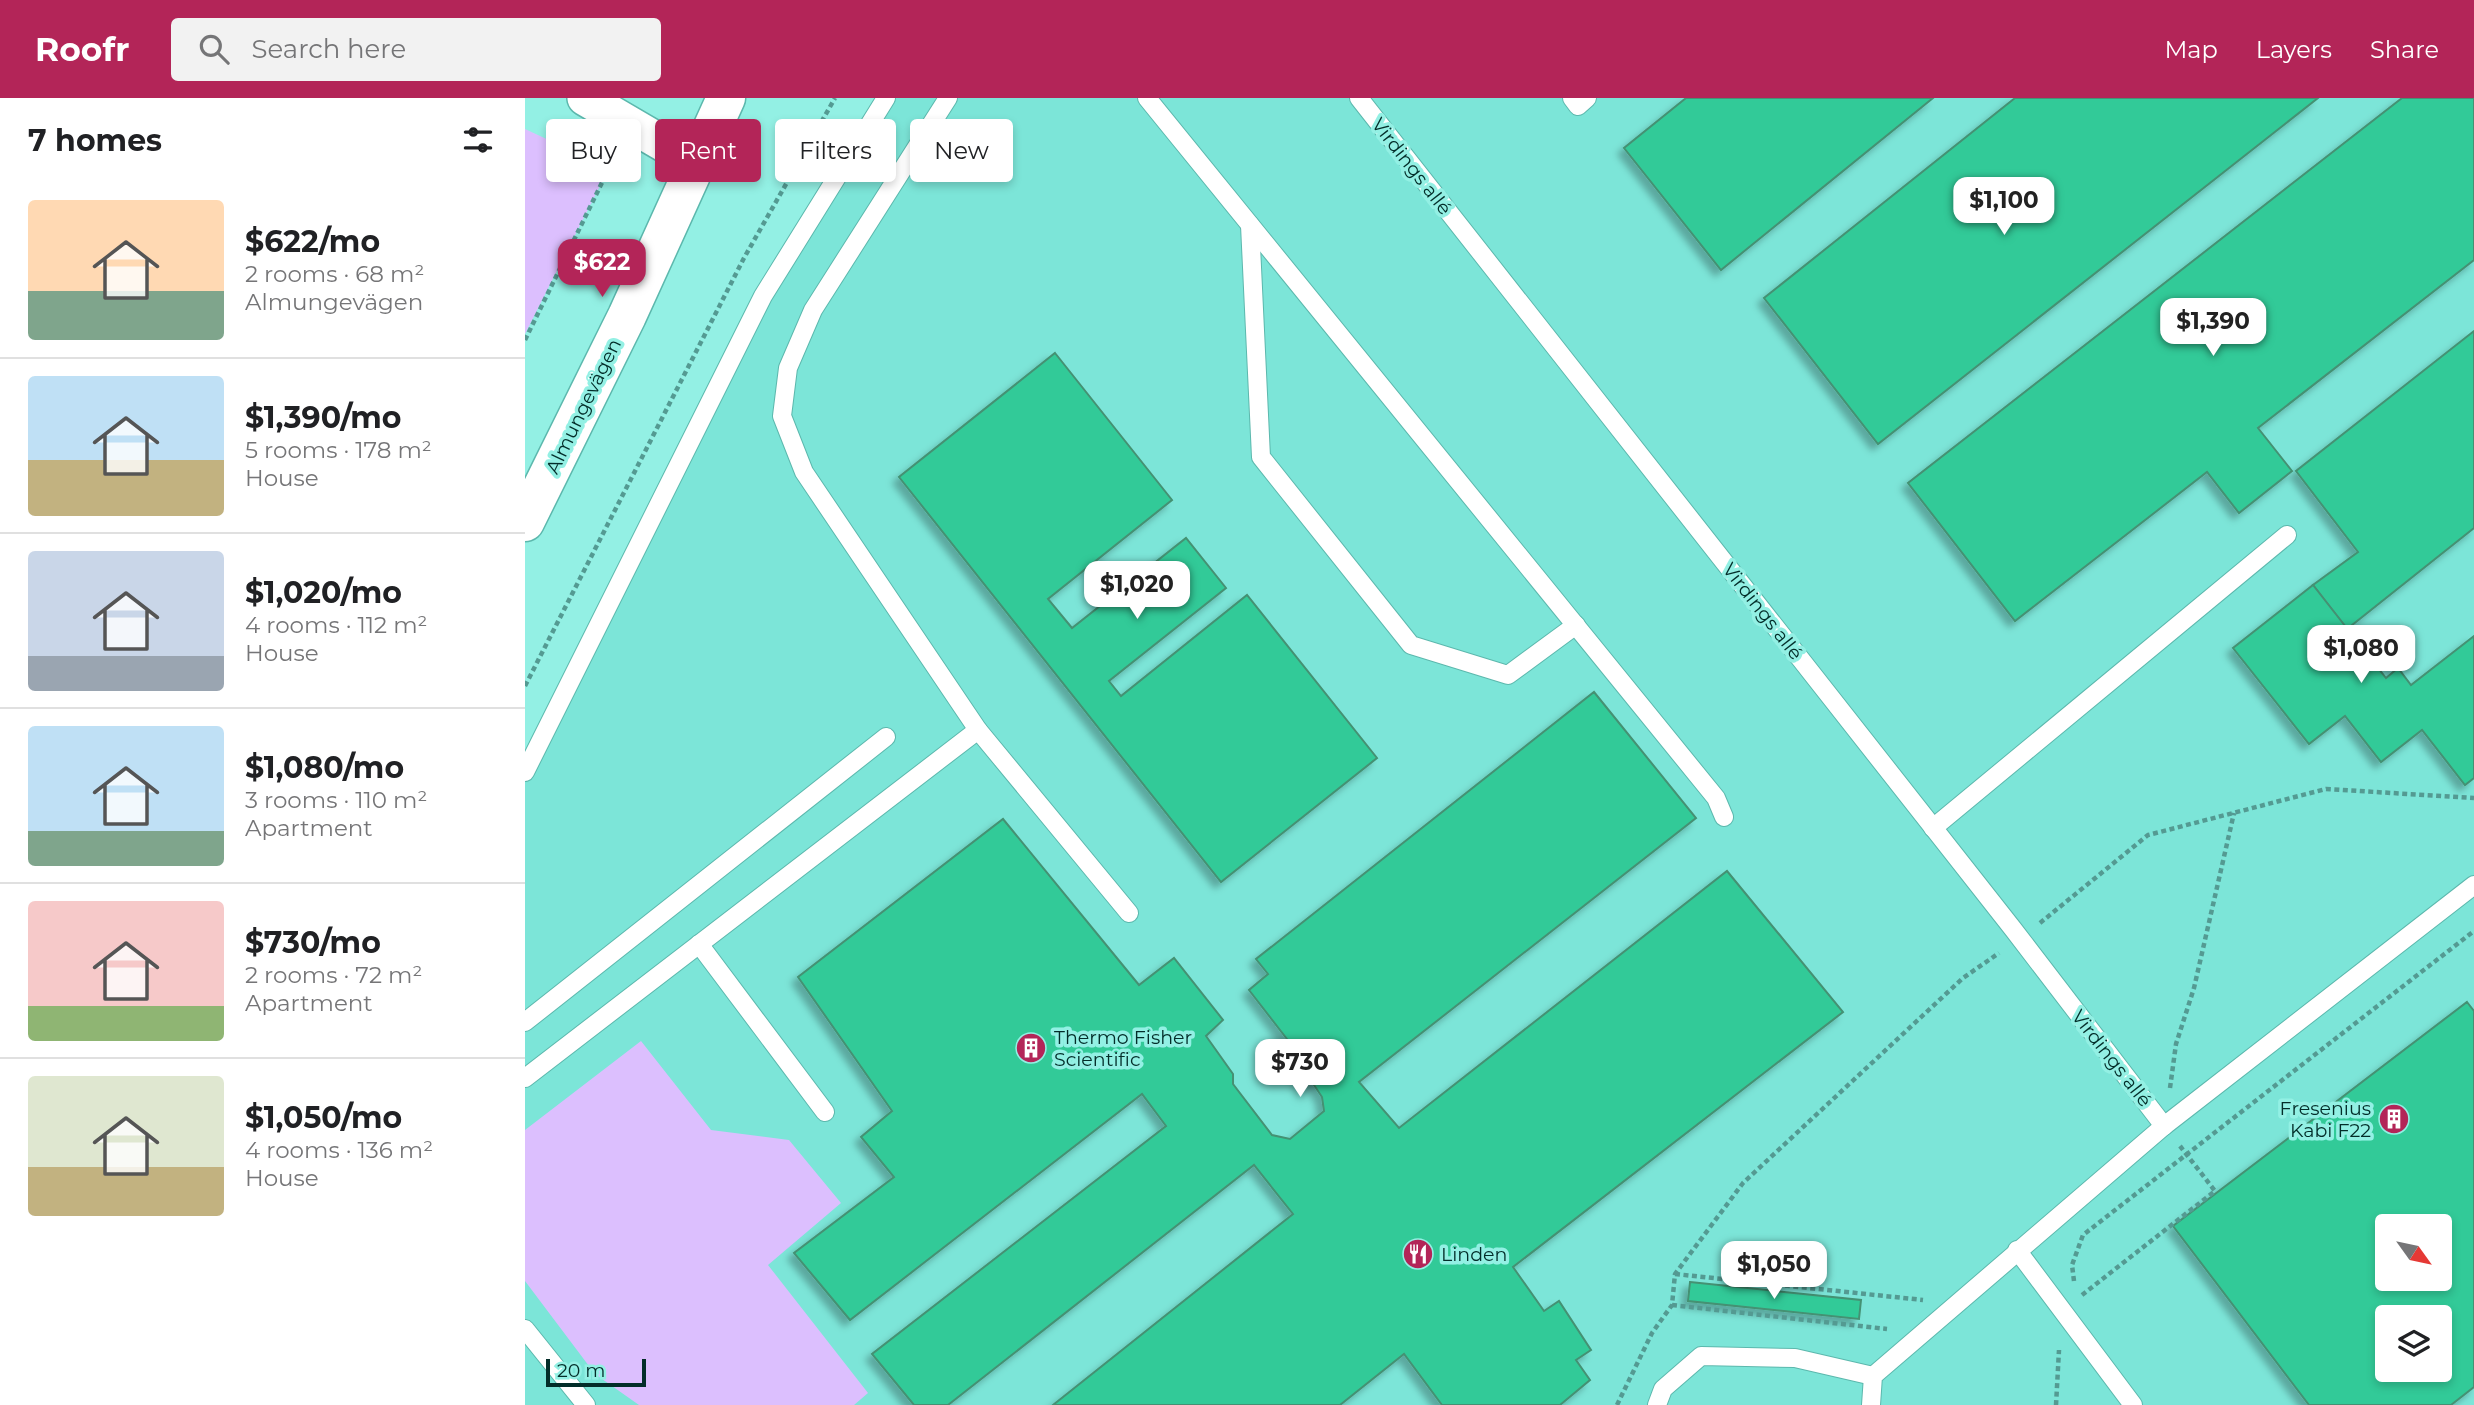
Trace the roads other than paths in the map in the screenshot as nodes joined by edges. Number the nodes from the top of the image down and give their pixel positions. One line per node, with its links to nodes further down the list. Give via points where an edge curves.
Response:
1 (585, 98): 10 (street)
2 (726, 98): 9 (main road, Almungevägen)
3 (886, 98): 18 (lane, via 763,296)
4 (948, 98): 16 (lane, via 813,310 788,368 782,416 804,472)
5 (1147, 98): 12 (lane)
6 (1359, 98): 20 (lane, Virdings allé)
7 (1572, 98): 8 (lane, via 1578,106)
8 (1587, 98)
9 (717, 119)
10 (655, 137)
11 (690, 182): 13 (main road, Almungevägen)
12 (1250, 225): 15 (lane); 15 (lane, via 1261,457 1411,645 1508,675)
13 (525, 522)
14 (2287, 535): 20 (lane)
15 (1576, 625): 19 (lane, via 1716,798)
16 (978, 730): 22 (lane); 23 (lane)
17 (886, 737): 24 (lane)
18 (525, 772)
19 (1724, 817)
20 (1933, 828): 27 (lane, Virdings allé)
21 (2474, 885): 27 (lane)
22 (1129, 913)
23 (699, 944): 25 (lane); 26 (lane)
24 (525, 1022)
25 (525, 1078)
26 (825, 1112)
27 (2164, 1126): 28 (lane)
28 (2017, 1250): 30 (lane); 34 (lane)
29 (525, 1329): 31 (lane)
30 (1873, 1376): 32 (lane, via 1795,1358 1701,1356 1663,1389); 33 (lane)
31 (586, 1405)
32 (1657, 1405)
33 (1871, 1405)
34 (2133, 1405)

